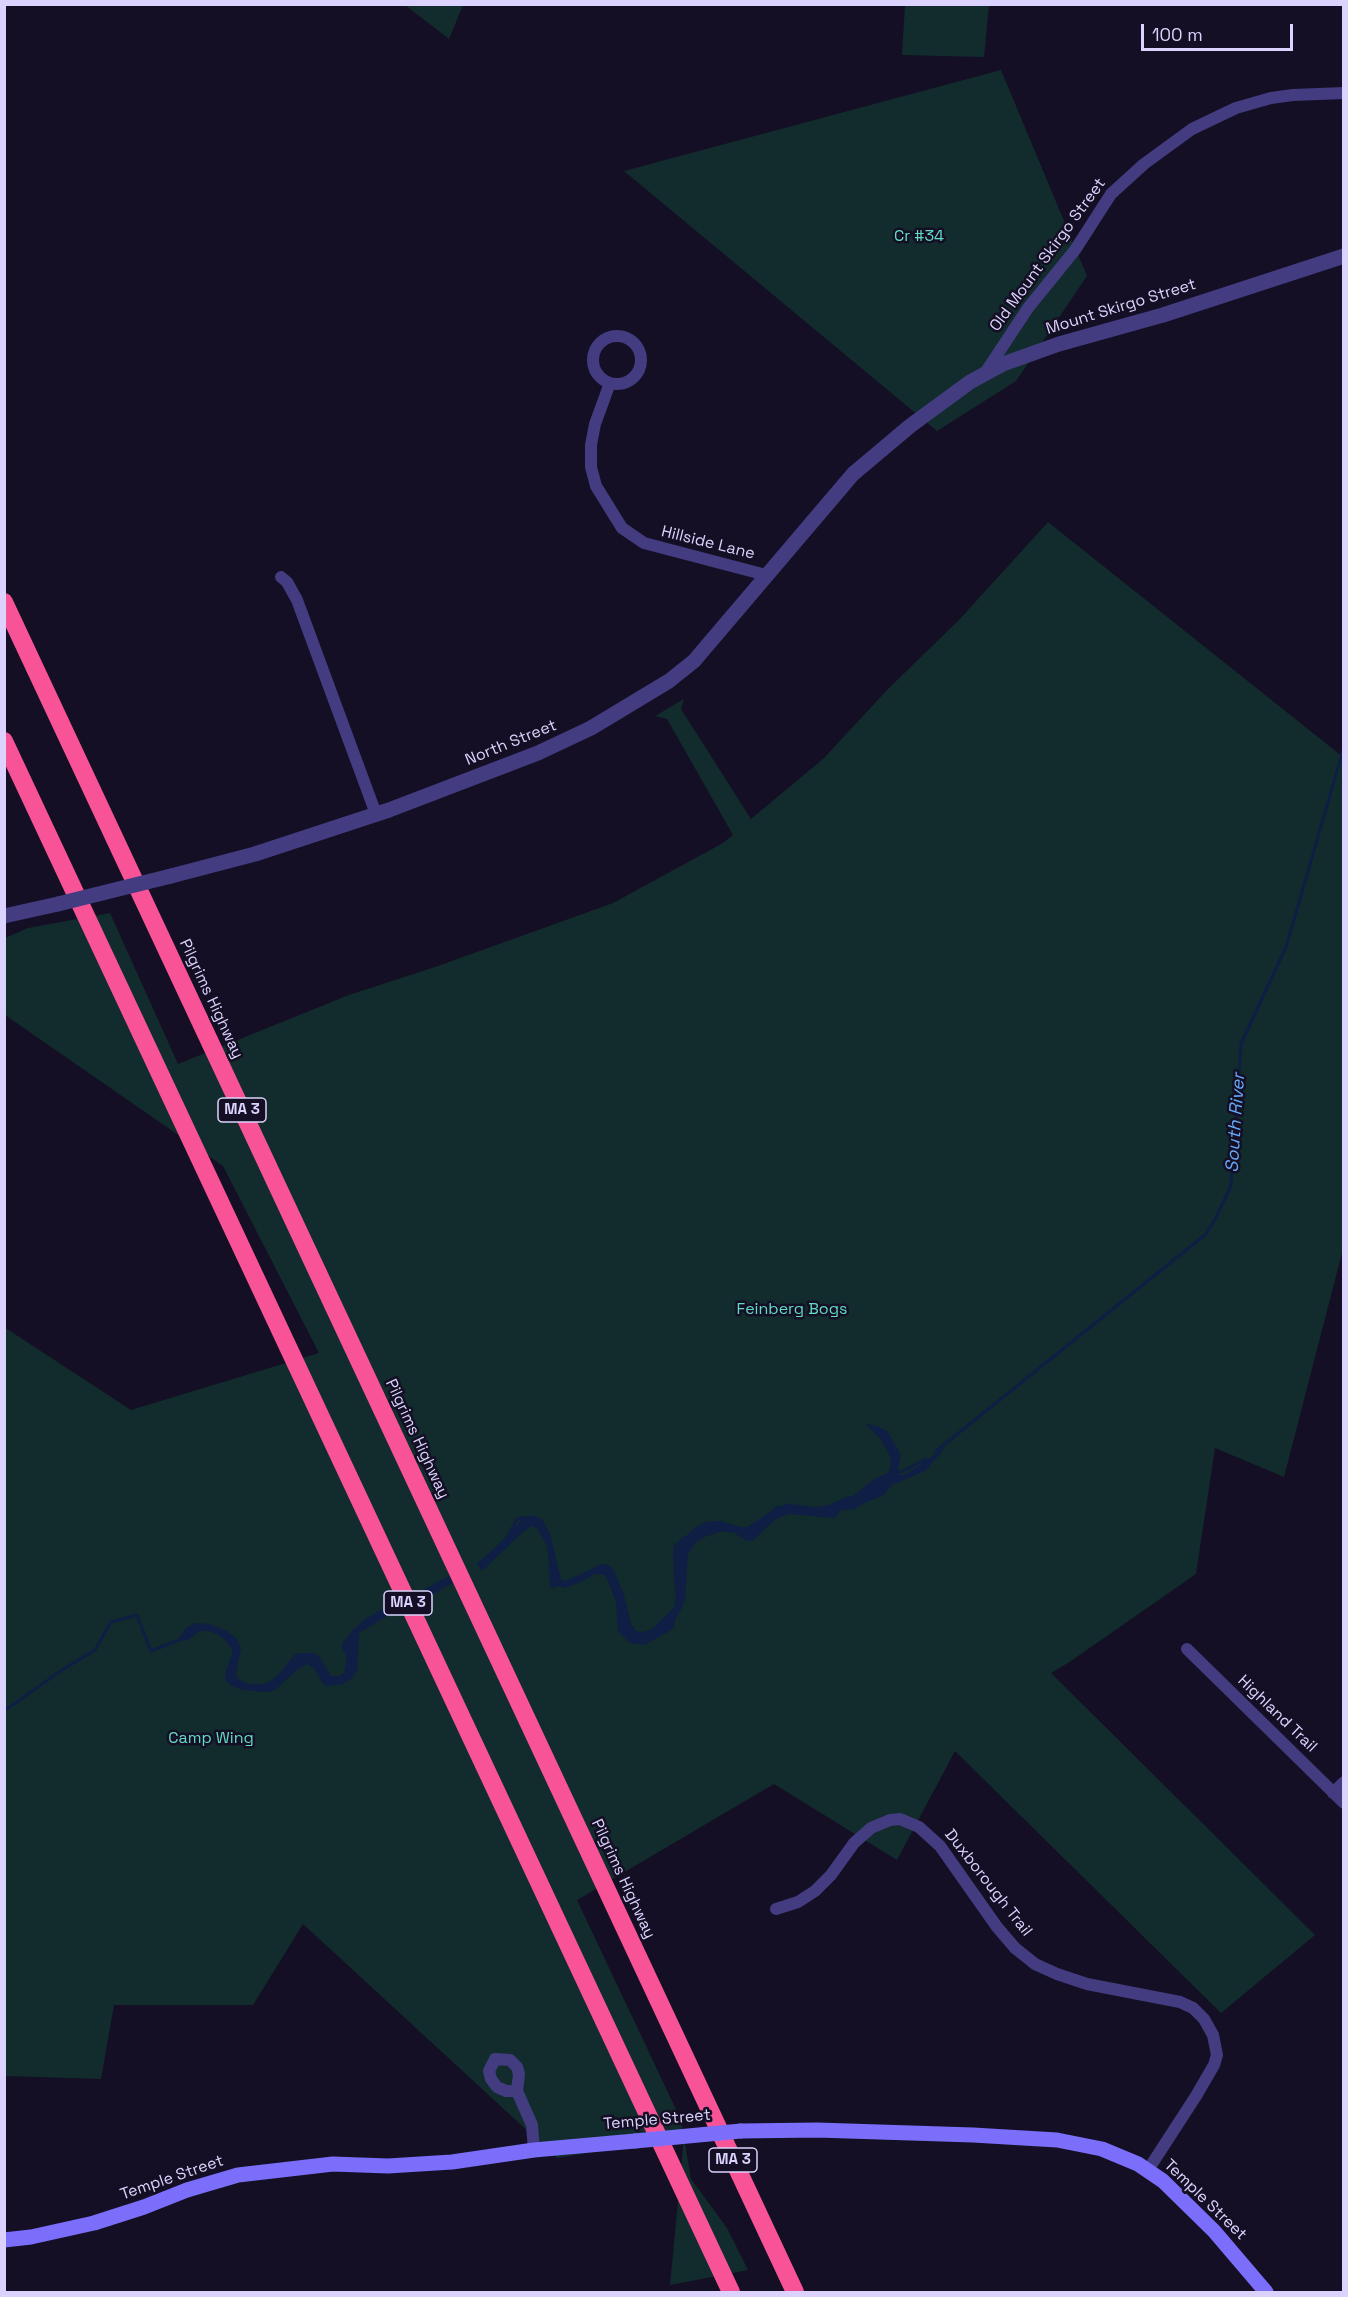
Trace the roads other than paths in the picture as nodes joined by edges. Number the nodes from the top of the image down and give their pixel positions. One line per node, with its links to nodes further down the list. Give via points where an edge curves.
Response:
1 (1344, 93): 3 (street, Old Mount Skirgo Street, via 1282,96 1236,108 1192,129 1144,164 1111,194)
2 (1344, 256): 3 (street, Mount Skirgo Street, via 1059,344)
3 (985, 373): 5 (street, Mount Skirgo Street)
4 (610, 383): 4 (street, via 599,377 592,366 593,353 600,342 611,336 624,336 640,354 640,367 634,378 622,384); 6 (street, Hillside Lane, via 595,424 591,467 596,486 622,528 644,543)
5 (921, 418): 6 (street, North Street, via 853,474)
6 (766, 575): 10 (street, North Street, via 704,652 654,691 556,745)
7 (281, 577): 10 (street, via 297,600)
8 (4, 602): 22 (highway, Pilgrims Highway / MA 3)
9 (4, 741): 21 (highway, MA 3)
10 (376, 814): 11 (street, North Street, bridge, via 255,854)
11 (4, 916)
12 (1187, 1649): 14 (street, Highland Trail)
13 (1344, 1782): 14 (street)
14 (1333, 1794): 15 (street, Highland Trail)
15 (1344, 1803)
16 (776, 1909): 19 (street, Duxborough Trail, via 798,1902 823,1885 846,1852 871,1828 900,1819 919,1827 940,1846 997,1927 1035,1964 1087,1984 1193,2008 1213,2036 1214,2065)
17 (517, 2091): 18 (street, via 532,2125)
18 (534, 2150): 19 (main road, Temple Street, bridge, via 741,2131 817,2130 1056,2140 1102,2149); 20 (main road, Temple Street, via 441,2163 333,2164 238,2175 94,2223)
19 (1148, 2170): 23 (main road, Temple Street, via 1214,2231)
20 (4, 2240)
21 (731, 2292)
22 (795, 2292)
23 (1266, 2292)

